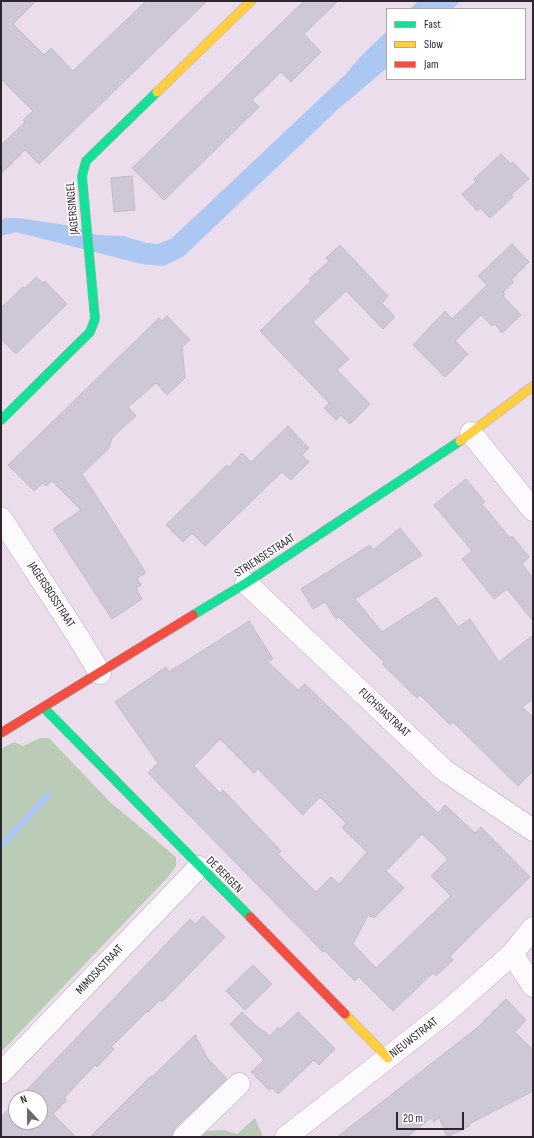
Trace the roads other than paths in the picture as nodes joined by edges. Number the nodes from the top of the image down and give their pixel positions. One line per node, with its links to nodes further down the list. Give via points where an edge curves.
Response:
1 (252, 1): 3 (street, JAGERSINGEL, via 86,160 82,176 95,319 90,332)
2 (533, 386): 4 (street, STRIENSESTRAAT)
3 (1, 420)
4 (471, 433): 5 (street); 7 (street, STRIENSESTRAAT)
5 (533, 510)
6 (1, 518): 8 (street, JAGERSBOSSTRAAT)
7 (246, 583): 8 (street, STRIENSESTRAAT); 11 (street, FUCHSIASTRAAT, via 444,770)
8 (100, 673): 9 (street, STRIENSESTRAAT)
9 (44, 708): 10 (street, STRIENSESTRAAT); 12 (street, DE BERGEN)
10 (1, 733)
11 (533, 830)
12 (199, 867): 16 (street, DE BERGEN); 17 (street, MIMOSASTRAAT)
13 (533, 928): 14 (street, NIEUWSTRAAT)
14 (512, 954): 15 (street); 16 (street, NIEUWSTRAAT, via 449,1010)
15 (533, 986)
16 (388, 1058): 20 (street, NIEUWSTRAAT)
17 (1, 1073)
18 (239, 1084): 19 (street)
19 (184, 1137)
20 (286, 1137)

